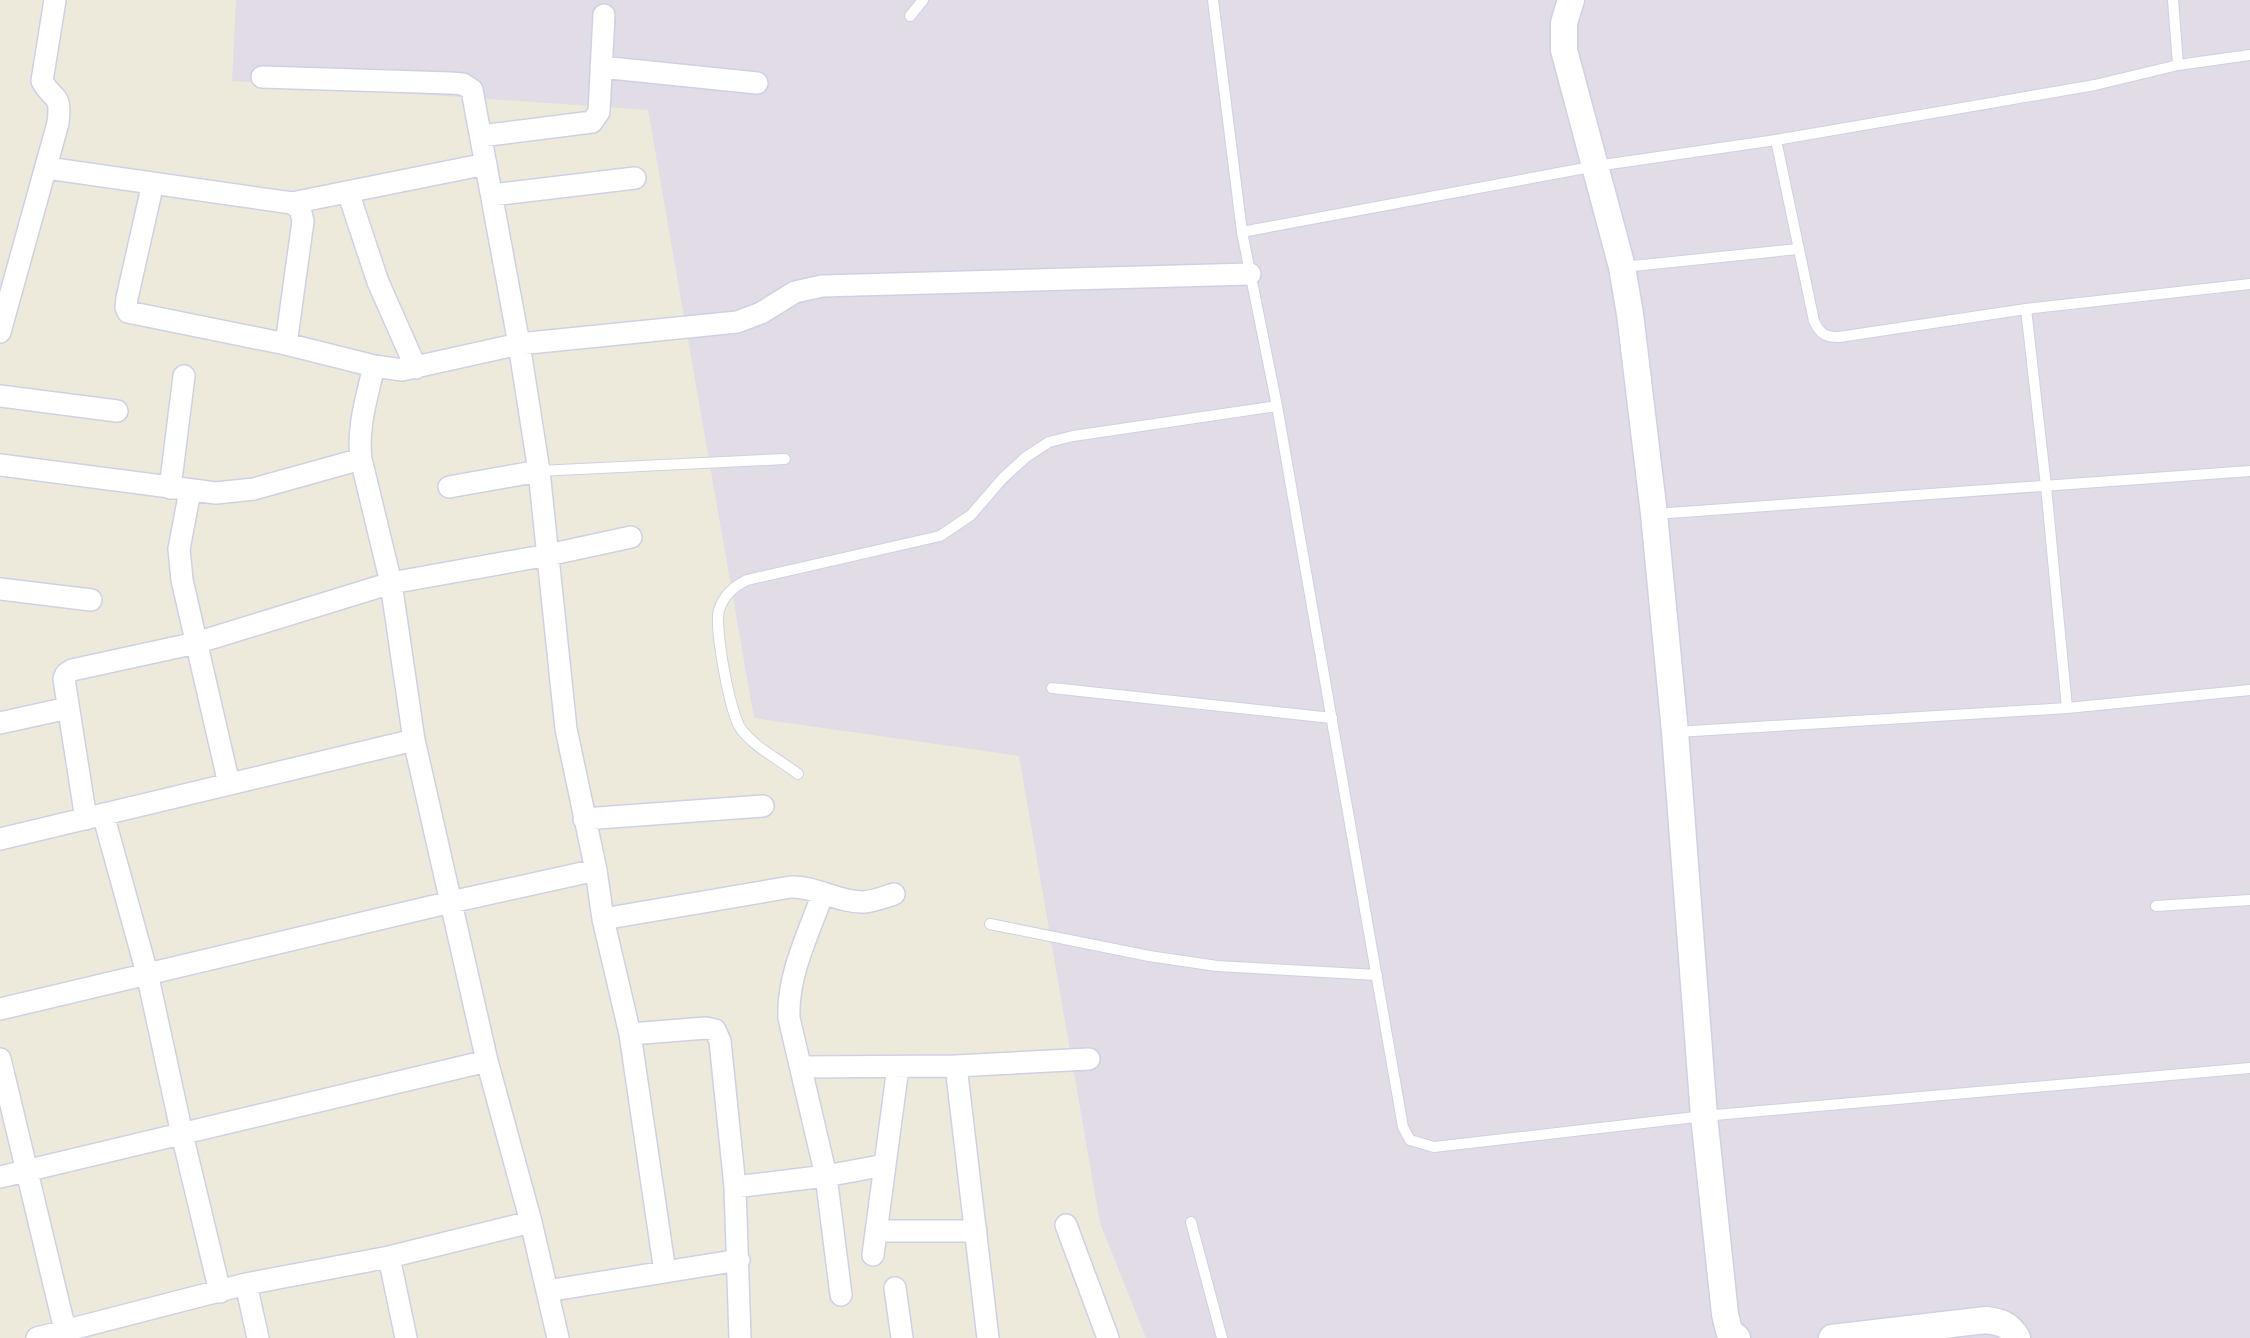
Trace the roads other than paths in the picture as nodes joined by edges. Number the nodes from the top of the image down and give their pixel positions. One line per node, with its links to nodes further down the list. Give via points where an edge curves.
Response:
1 (55, 0): 17 (street, via 42,81 57,97 59,114)
2 (923, 0): 7 (lane)
3 (1213, 0): 23 (lane)
4 (1571, 0): 16 (street, via 1564,23 1564,50)
5 (2173, 0): 9 (lane)
6 (604, 15): 10 (street)
7 (910, 16)
8 (2250, 55): 9 (lane)
9 (2178, 65): 14 (lane, via 2118,81)
10 (601, 67): 12 (street); 13 (street, via 599,112 592,122)
11 (262, 77): 13 (street, via 463,84 472,90)
12 (758, 83)
13 (481, 136): 15 (street)
14 (1776, 140): 16 (lane); 24 (lane)
15 (486, 164): 20 (street); 21 (street)
16 (1596, 166): 23 (lane); 25 (street)
17 (47, 168): 19 (street); 29 (street)
18 (635, 178): 21 (street)
19 (153, 183): 22 (street); 30 (street, via 127,298 128,312)
20 (348, 192): 22 (street); 33 (street, via 372,266)
21 (492, 195): 31 (street)
22 (292, 203): 30 (street, via 300,209 303,221)
23 (1242, 232): 26 (lane)
24 (1798, 249): 25 (lane); 28 (lane, via 1814,321 1827,337)
25 (1622, 267): 46 (street)
26 (1250, 274): 31 (street, via 822,286 795,292 761,313 737,322); 36 (lane)
27 (2250, 284): 28 (lane)
28 (2026, 309): 43 (lane)
29 (0, 332)
30 (286, 344): 32 (street)
31 (519, 344): 33 (street); 42 (street)
32 (374, 366): 33 (street, via 402,370); 38 (street, via 361,420)
33 (416, 368)
34 (184, 376): 45 (street)
35 (0, 396): 37 (street)
36 (1277, 406): 57 (lane); 61 (lane, via 1049,442 1014,468 971,515 940,536 747,580 735,586 724,598 718,612 731,707 742,730)
37 (117, 411)
38 (361, 459): 45 (street, via 254,490 216,493); 49 (street)
39 (785, 459): 42 (lane)
40 (0, 465): 45 (street)
41 (2250, 471): 43 (lane)
42 (539, 472): 44 (street); 48 (street)
43 (2046, 486): 46 (lane); 56 (lane)
44 (449, 487)
45 (180, 490): 52 (street, via 179,564)
46 (1654, 514): 59 (street)
47 (631, 537): 48 (street)
48 (548, 555): 49 (street); 65 (street, via 562,699)
49 (391, 583): 52 (street); 60 (street)
50 (0, 590): 51 (street)
51 (91, 600)
52 (196, 643): 55 (street, via 72,670 64,679); 62 (street)
53 (1052, 688): 57 (lane)
54 (2250, 690): 56 (lane)
55 (68, 708): 58 (street); 64 (street)
56 (2067, 708): 59 (lane)
57 (1332, 718): 76 (lane)
58 (0, 723)
59 (1675, 732): 86 (street)
60 (414, 740): 62 (street); 71 (street)
61 (798, 774)
62 (229, 784): 64 (street)
63 (763, 806): 65 (street)
64 (94, 817): 66 (street); 75 (street)
65 (584, 819): 67 (street)
66 (0, 839)
67 (596, 870): 71 (street); 73 (street)
68 (823, 893): 69 (street, via 865,902); 73 (street, via 791,887); 83 (street, via 790,987 789,1018)
69 (894, 894)
70 (2250, 900): 72 (lane)
71 (451, 902): 75 (street); 81 (street)
72 (2156, 906)
73 (603, 919): 78 (street)
74 (990, 924): 76 (lane, via 1149,956 1217,966)
75 (147, 973): 77 (street); 87 (street)
76 (1377, 975): 86 (lane, via 1403,1127 1410,1140 1434,1147)
77 (0, 1009)
78 (630, 1034): 92 (street, via 715,1030 720,1040); 101 (street)
79 (0, 1059): 89 (street)
80 (1089, 1059): 82 (street)
81 (487, 1061): 87 (street); 93 (street)
82 (956, 1066): 84 (street); 97 (street)
83 (801, 1067): 84 (street); 90 (street)
84 (898, 1067): 88 (street)
85 (2250, 1068): 86 (lane)
86 (1704, 1116): 117 (street, via 1725,1314 1729,1331)
87 (182, 1134): 89 (street); 105 (street)
88 (885, 1165): 90 (street); 96 (street)
89 (27, 1171): 91 (street); 107 (street)
90 (826, 1176): 92 (street); 106 (street)
91 (0, 1177)
92 (735, 1187): 100 (street)
93 (531, 1222): 99 (street); 104 (street)
94 (1191, 1222): 116 (lane)
95 (1066, 1225): 115 (street)
96 (876, 1231): 97 (street); 98 (street)
97 (976, 1231): 114 (street)
98 (873, 1255)
99 (389, 1257): 102 (street); 110 (street)
100 (739, 1260): 101 (street); 112 (street)
101 (665, 1272): 104 (street)
102 (246, 1284): 105 (street); 109 (street)
103 (895, 1288): 113 (street)
104 (547, 1291): 111 (street)
105 (220, 1292): 107 (street)
106 (841, 1295)
107 (64, 1330): 108 (street)
108 (37, 1338)
109 (258, 1338)
110 (406, 1338)
111 (558, 1338)
112 (740, 1338)
113 (902, 1338)
114 (988, 1338)
115 (1108, 1338)
116 (1222, 1338)
117 (1737, 1338)
118 (1832, 1338): 119 (street, via 1986,1320 2010,1327)
119 (2017, 1338)

